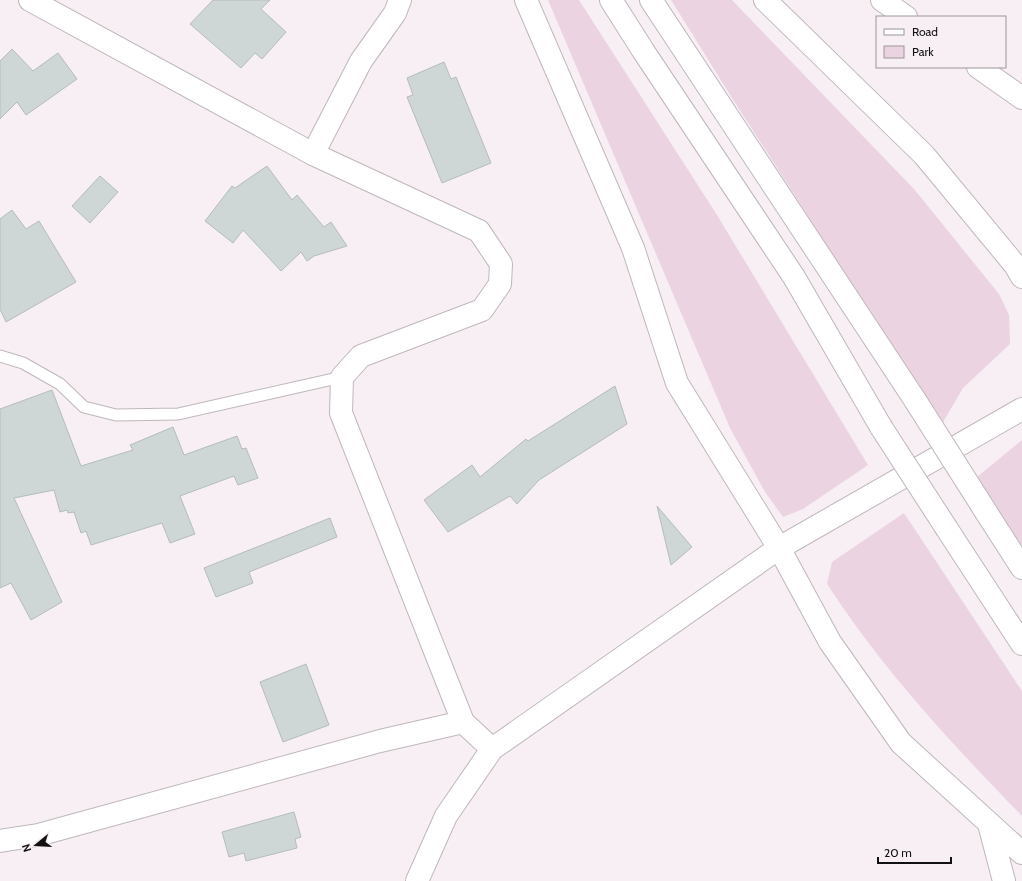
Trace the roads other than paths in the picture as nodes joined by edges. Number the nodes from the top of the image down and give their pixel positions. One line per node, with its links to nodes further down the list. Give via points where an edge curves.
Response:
1 (30, 0): 11 (main road)
2 (400, 0): 11 (main road, via 395,13 361,61)
3 (526, 0): 16 (main road, via 632,248 677,383)
4 (611, 0): 18 (main road, bridge, via 794,277 881,427)
5 (651, 0): 17 (main road, bridge, via 915,400)
6 (766, 0): 12 (main road, via 924,155)
7 (882, 0): 8 (main road)
8 (905, 16)
9 (979, 68): 10 (main road)
10 (1022, 98)
11 (313, 154): 14 (main road, via 479,231 501,264 500,284 482,310 361,356)
12 (1022, 277)
13 (0, 356): 14 (lane, via 23,363 60,384 84,407 116,415 178,414)
14 (342, 377): 19 (main road, via 341,413)
15 (1022, 409): 16 (main road)
16 (779, 548): 20 (main road); 21 (main road, via 830,642 901,743)
17 (1022, 568)
18 (1022, 644)
19 (463, 722): 20 (main road); 22 (main road, via 380,741 38,835)
20 (492, 749): 24 (main road, via 446,816)
21 (990, 824): 23 (main road); 25 (main road)
22 (0, 841)
23 (1022, 853)
24 (417, 881)
25 (1004, 881)

